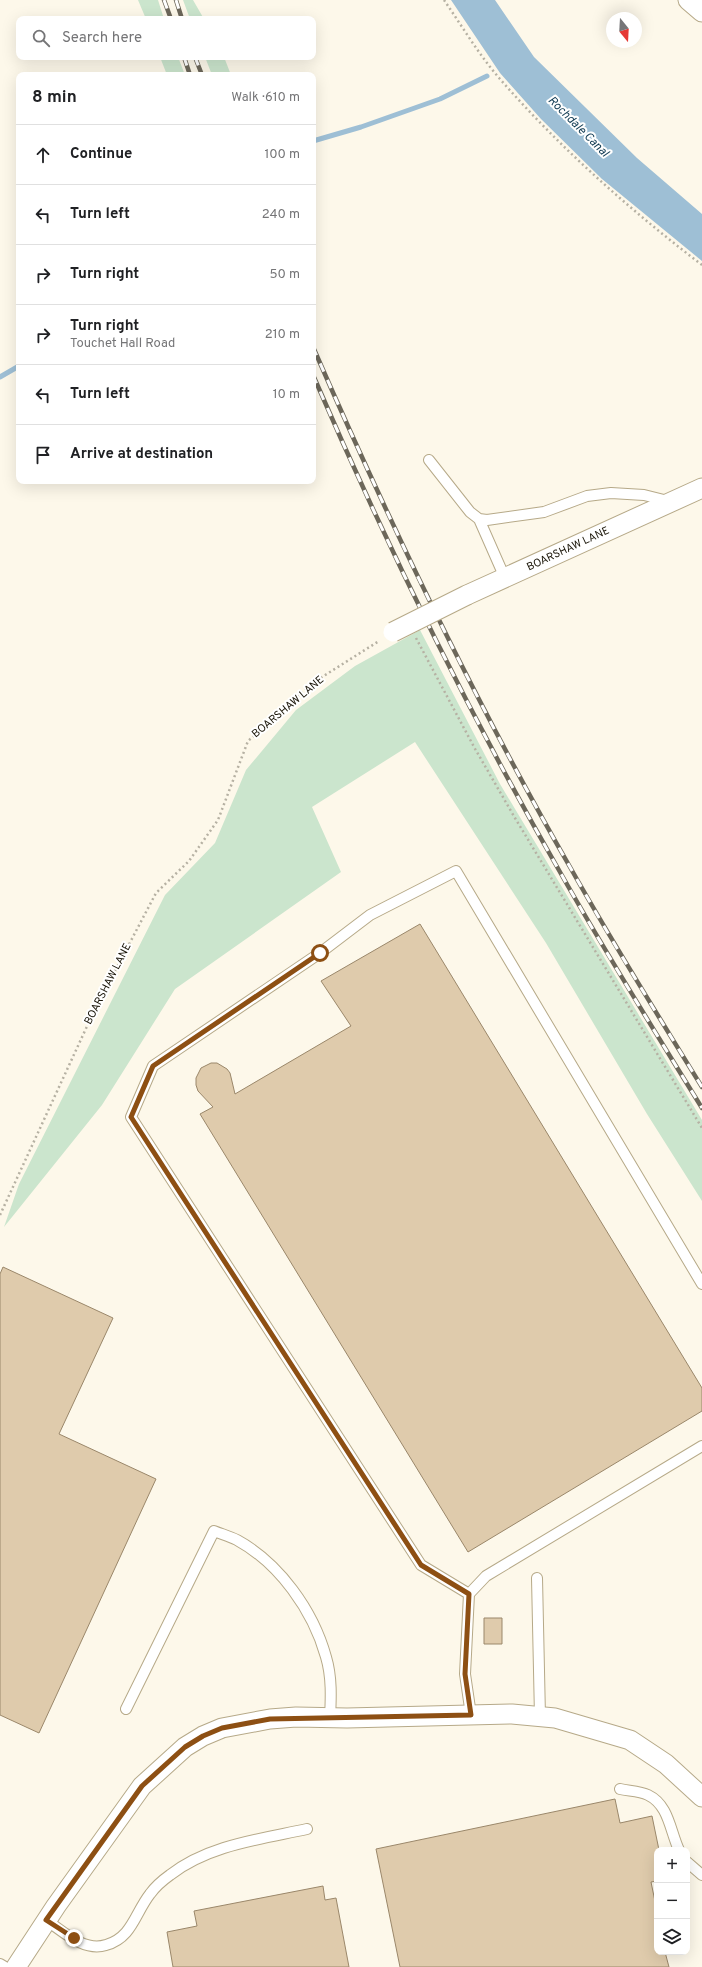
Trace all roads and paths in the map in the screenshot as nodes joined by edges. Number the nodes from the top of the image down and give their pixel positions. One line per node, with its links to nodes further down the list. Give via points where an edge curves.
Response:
1 (444, 0): 4 (path, via 499,78 534,116 616,196)
2 (688, 0): 3 (street)
3 (702, 12)
4 (702, 265)
5 (429, 460): 8 (lane, via 470,512)
6 (702, 488): 7 (street, BOARSHAW LANE)
7 (670, 502): 8 (lane, via 644,495 605,494 587,496 544,512 487,520); 9 (street, BOARSHAW LANE)
8 (479, 518): 9 (lane)
9 (505, 578): 10 (street, BOARSHAW LANE, bridge)
10 (401, 628): 11 (path); 12 (path, BOARSHAW LANE, via 311,684 248,741 218,820 190,861 156,893 98,1002)
11 (702, 1128)
12 (0, 1215)
13 (702, 1284): 16 (lane, via 456,871 370,914 320,953 153,1066 131,1117 421,1565)
14 (702, 1446): 16 (lane, via 486,1576)
15 (537, 1578): 19 (lane)
16 (469, 1594): 18 (lane, via 465,1674)
17 (126, 1709): 20 (lane, via 214,1531 236,1540 263,1559 285,1580 302,1604 326,1657 330,1674)
18 (471, 1715): 19 (street, via 512,1714); 20 (street)
19 (540, 1717): 22 (street, via 555,1718 630,1740 666,1764)
20 (330, 1718): 27 (street, via 245,1723 222,1728 185,1747 142,1786)
21 (620, 1789): 24 (lane, via 647,1794 658,1802 668,1818)
22 (702, 1796)
23 (307, 1829): 27 (lane, via 250,1841 189,1862 170,1875 150,1894 127,1933 106,1945 84,1945)
24 (678, 1847)
25 (690, 1865): 26 (lane)
26 (702, 1875)
27 (46, 1920): 30 (street)
28 (0, 1964): 29 (lane)
29 (5, 1967)
30 (16, 1967)

